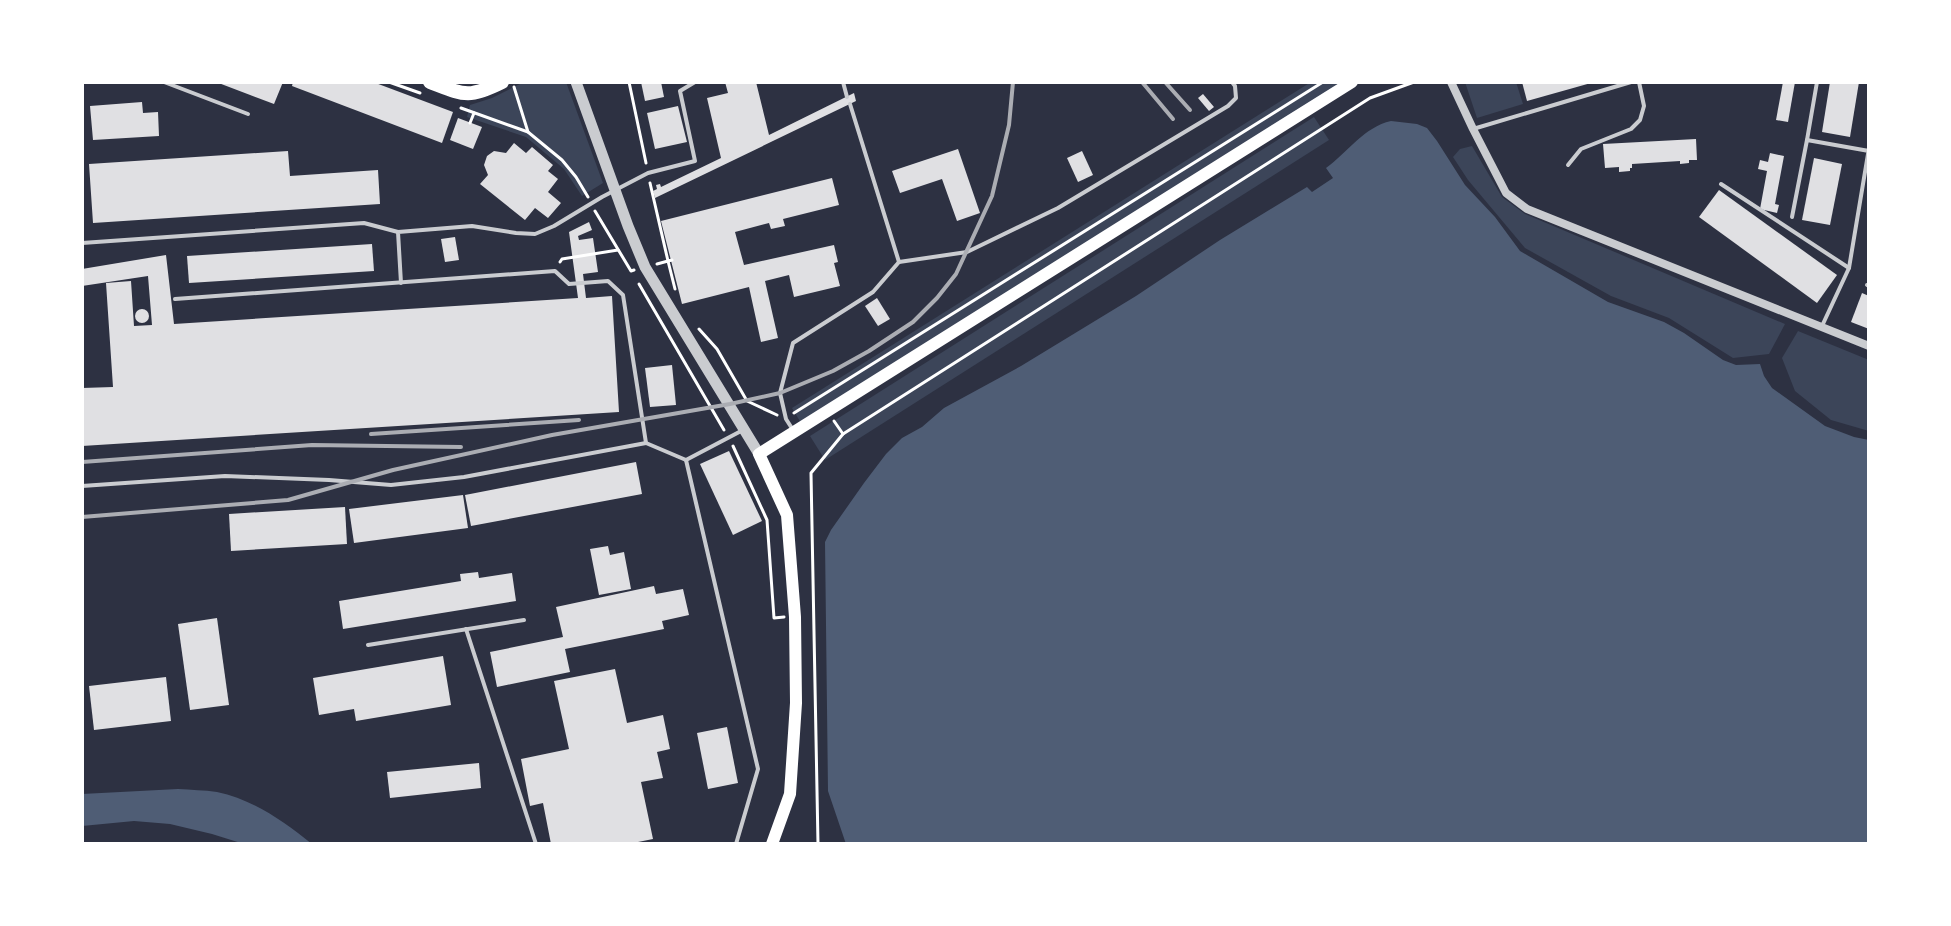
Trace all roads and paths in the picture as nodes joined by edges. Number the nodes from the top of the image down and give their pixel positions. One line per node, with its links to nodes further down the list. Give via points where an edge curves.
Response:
1 (164, 82): 21 (lane)
2 (430, 82): 18 (main road)
3 (502, 82): 18 (main road)
4 (513, 82): 24 (path)
5 (576, 82): 30 (street)
6 (629, 82): 28 (path)
7 (695, 82): 28 (lane, via 680,91 695,161)
8 (843, 82): 17 (lane)
9 (1232, 82): 37 (lane, via 1236,98 1228,106 1058,208 967,252)
10 (1323, 82): 48 (path)
11 (1352, 82): 51 (main road)
12 (1414, 82): 58 (path, via 1370,98 843,434 811,473)
13 (1451, 82): 23 (street)
14 (1631, 82): 23 (lane)
15 (1639, 82): 27 (lane, via 1644,106 1640,120 1631,129 1581,149)
16 (1817, 82): 25 (lane)
17 (847, 97)
18 (458, 100): 20 (path)
19 (850, 104): 37 (lane)
20 (474, 113): 22 (path); 24 (path)
21 (248, 114)
22 (470, 123)
23 (1473, 129): 45 (street, via 1506,193 1527,209)
24 (528, 132): 31 (path, via 562,160)
25 (1807, 140): 26 (lane); 32 (lane)
26 (1869, 150): 39 (lane)
27 (1568, 165)
28 (648, 173): 30 (lane); 36 (path)
29 (1721, 184): 39 (lane)
30 (616, 189): 31 (lane); 38 (street)
31 (591, 203): 33 (lane, via 535,234 472,226); 35 (path)
32 (1792, 217)
33 (398, 232): 34 (lane, via 364,223); 41 (lane)
34 (82, 243)
35 (618, 250): 38 (path, via 631,271); 40 (path, via 562,259)
36 (670, 261): 38 (path); 43 (path)
37 (899, 262): 48 (lane, via 873,292 793,343 780,393)
38 (645, 267): 49 (street)
39 (1849, 268): 45 (lane)
40 (555, 271): 41 (lane); 52 (lane, via 569,284 608,281 623,295)
41 (401, 283): 44 (lane)
42 (639, 284): 50 (path)
43 (675, 292)
44 (175, 299)
45 (1822, 326): 47 (street)
46 (698, 328): 48 (path, via 717,349 747,401)
47 (1869, 346)
48 (786, 419): 51 (lane)
49 (745, 429): 54 (street); 55 (lane)
50 (726, 433)
51 (794, 433): 54 (main road)
52 (646, 443): 55 (lane); 56 (lane, via 391,485 225,476)
53 (733, 446): 57 (path, via 767,520 774,618)
54 (759, 454): 57 (main road, via 787,515)
55 (686, 460): 63 (lane, via 758,769)
56 (82, 486)
57 (795, 617): 58 (path); 64 (main road, via 790,794)
58 (813, 617): 65 (path)
59 (524, 620): 60 (lane)
60 (466, 629): 61 (lane); 62 (lane)
61 (368, 645)
62 (536, 844)
63 (736, 844)
64 (772, 844)
65 (818, 844)

